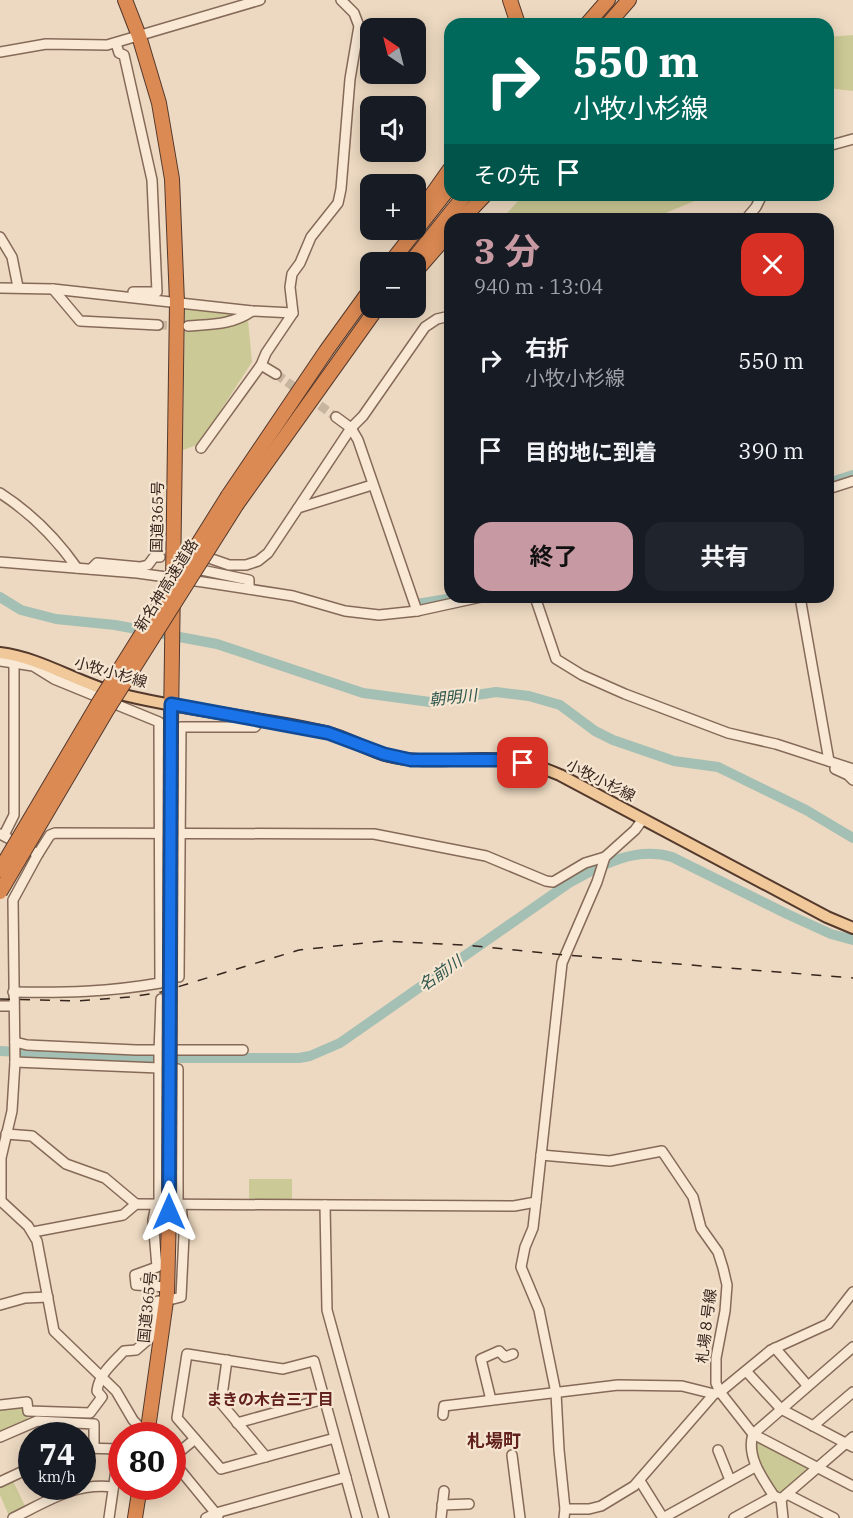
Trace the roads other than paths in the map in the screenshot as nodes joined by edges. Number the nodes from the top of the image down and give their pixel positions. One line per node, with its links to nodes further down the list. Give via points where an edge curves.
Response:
1 (125, 0): 10 (highway, 国道365号)
2 (260, 0): 10 (street)
3 (341, 0): 36 (street, via 354,13 359,26 350,79 341,189 338,203 310,237 292,273)
4 (510, 0): 7 (highway)
5 (609, 0): 8 (highway)
6 (629, 0): 9 (highway)
7 (516, 18)
8 (592, 18)
9 (613, 18)
10 (139, 36): 11 (street); 33 (highway, 国道365号, via 159,103 172,179)
11 (116, 43): 12 (street, via 46,44); 31 (street, via 119,53 124,55 153,191 157,292)
12 (0, 52)
13 (853, 139): 14 (street)
14 (834, 144)
15 (444, 177): 19 (highway)
16 (444, 195): 25 (highway)
17 (460, 201): 20 (highway)
18 (479, 201): 21 (highway)
19 (426, 203)
20 (450, 213)
21 (468, 213)
22 (444, 221): 26 (highway)
23 (0, 237): 28 (street, via 12,257)
24 (444, 239): 27 (highway)
25 (399, 252)
26 (419, 252)
27 (426, 260)
28 (18, 287): 29 (street); 30 (street)
29 (0, 288)
30 (53, 289): 33 (street); 40 (street, via 80,321)
31 (132, 292)
32 (360, 298): 42 (highway)
33 (177, 302): 35 (street); 59 (highway, 国道365号)
34 (360, 304): 42 (highway, 新名神高速道路)
35 (252, 311): 36 (street); 41 (street, via 226,323)
36 (293, 313): 43 (street)
37 (444, 317): 46 (street, via 425,327)
38 (370, 318): 47 (highway, 新名神高速道路)
39 (378, 318): 47 (highway)
40 (158, 326)
41 (188, 326)
42 (326, 351): 53 (highway, 新名神高速道路)
43 (261, 364): 44 (street); 48 (street)
44 (276, 374)
45 (336, 417): 46 (street)
46 (351, 428): 50 (street); 54 (street)
47 (284, 435): 53 (highway, 新名神高速道路)
48 (201, 448)
49 (853, 481): 51 (street)
50 (372, 485): 54 (street); 64 (street)
51 (834, 487)
52 (0, 493): 57 (street, via 44,527)
53 (233, 500): 79 (highway, 新名神高速道路, bridge, via 98,704); 80 (highway, 新名神高速道路, bridge)
54 (298, 508): 60 (street, via 258,561 229,565 208,558 185,557 191,568 249,580)
55 (160, 557): 58 (street, via 140,567 97,563)
56 (0, 562): 57 (street)
57 (77, 568): 58 (street)
58 (92, 569): 59 (street)
59 (172, 585): 60 (street); 68 (highway, 国道365号, bridge)
60 (249, 589): 64 (street, via 362,614)
61 (454, 603): 64 (street)
62 (537, 603): 70 (street, via 556,659 582,675 728,733)
63 (801, 603): 70 (street)
64 (417, 611)
65 (0, 653): 68 (main road, 小牧小杉線, via 45,663 65,675 116,693)
66 (0, 661): 67 (street)
67 (14, 663): 75 (street, via 33,666 54,679 159,722); 76 (street, via 14,815)
68 (171, 697): 69 (main road, 小牧小杉線); 99 (highway, 国道365号, bridge)
69 (261, 719): 73 (main road, 小牧小杉線, via 328,733 411,760 508,760 537,766); 74 (street, via 255,727 181,727)
70 (824, 760): 71 (street); 72 (street, via 822,764)
71 (853, 770)
72 (853, 780)
73 (644, 819): 78 (street); 81 (main road, 小牧小杉線)
74 (179, 833): 75 (street); 78 (street, via 374,834 486,856 553,882 585,863); 82 (street)
75 (161, 834): 77 (street, via 55,833); 83 (street, via 160,983 115,991)
76 (2, 835): 77 (street)
77 (38, 855): 83 (street, via 13,900)
78 (604, 858): 94 (street, via 562,963)
79 (0, 870)
80 (0, 892)
81 (853, 928)
82 (179, 977)
83 (13, 992): 86 (street)
84 (161, 999): 89 (street)
85 (0, 1006): 86 (street)
86 (13, 1006): 87 (street)
87 (15, 1044): 89 (street); 90 (street)
88 (243, 1050): 89 (street)
89 (159, 1051): 91 (street)
90 (15, 1061): 91 (street); 92 (street, via 12,1111)
91 (159, 1067): 99 (street); 99 (street, via 178,1069)
92 (6, 1134): 93 (street); 97 (street, via 32,1136 66,1164 105,1178)
93 (2, 1145): 96 (street)
94 (541, 1155): 95 (street); 115 (street, 札場８号線, via 610,1161 662,1151 695,1200 701,1228 718,1252 727,1285 716,1358)
95 (536, 1202): 98 (street, via 514,1206); 114 (street, via 521,1267 539,1310)
96 (1, 1204): 100 (street)
97 (136, 1204): 99 (street); 100 (street, via 123,1215)
98 (325, 1205): 99 (street); 162 (street, via 327,1310)
99 (169, 1206): 102 (highway, 国道365号); 102 (street, via 153,1220 157,1267 135,1275 136,1285)
100 (33, 1232): 103 (street)
101 (853, 1292): 106 (street, via 828,1324)
102 (170, 1293): 124 (highway, 国道365号)
103 (48, 1297): 105 (street); 111 (street, via 54,1331)
104 (158, 1301): 111 (street, via 151,1337 136,1350 124,1351)
105 (0, 1305)
106 (775, 1348): 110 (street); 112 (street)
107 (851, 1353): 112 (street)
108 (513, 1354): 117 (street, via 505,1357 499,1351 481,1359)
109 (227, 1360): 116 (street, via 283,1369 314,1361); 125 (street, via 220,1403); 131 (street, via 187,1354 177,1418)
110 (746, 1371): 115 (street); 119 (street)
111 (102, 1375): 118 (street, via 97,1390 102,1397 90,1413 28,1411 27,1401); 123 (street)
112 (807, 1385): 119 (street)
113 (853, 1392): 126 (street)
114 (556, 1393): 115 (street, via 618,1385 682,1386); 117 (street); 154 (street)
115 (717, 1393): 128 (street); 143 (street)
116 (324, 1399): 125 (street); 130 (street)
117 (491, 1400): 120 (street, via 444,1406)
118 (0, 1405)
119 (781, 1409): 126 (street); 128 (street)
120 (443, 1414)
121 (35, 1422): 122 (street)
122 (56, 1422)
123 (135, 1422)
124 (150, 1422)
125 (237, 1423): 136 (street)
126 (813, 1426): 132 (street)
127 (18, 1429): 129 (street)
128 (753, 1434): 137 (street); 138 (street)
129 (0, 1437)
130 (335, 1438): 136 (street); 141 (street)
131 (195, 1439): 133 (street); 136 (street, via 220,1469)
132 (851, 1442): 138 (street)
133 (186, 1447)
134 (718, 1450): 142 (street)
135 (512, 1455): 164 (street)
136 (266, 1457)
137 (755, 1467): 142 (street); 148 (street)
138 (817, 1468): 146 (street); 148 (street)
139 (18, 1474): 144 (street)
140 (186, 1476): 155 (street)
141 (346, 1477): 155 (street); 161 (street)
142 (730, 1480): 166 (street)
143 (640, 1481): 153 (street, via 606,1504); 166 (street)
144 (0, 1482)
145 (108, 1486): 157 (street, via 73,1489)
146 (853, 1486)
147 (444, 1491): 152 (street)
148 (780, 1496): 156 (street); 167 (street); 168 (street)
149 (111, 1500): 158 (street)
150 (138, 1500): 159 (highway)
151 (469, 1504): 152 (street)
152 (442, 1505): 163 (street)
153 (589, 1509): 154 (street); 165 (street)
154 (565, 1513)
155 (218, 1516): 160 (street)
156 (824, 1516): 169 (street)
157 (13, 1518)
158 (109, 1518)
159 (135, 1518)
160 (206, 1518)
161 (356, 1518)
162 (384, 1518)
163 (441, 1518)
164 (520, 1518)
165 (595, 1518)
166 (663, 1518)
167 (734, 1518)
168 (783, 1518)
169 (834, 1518)

